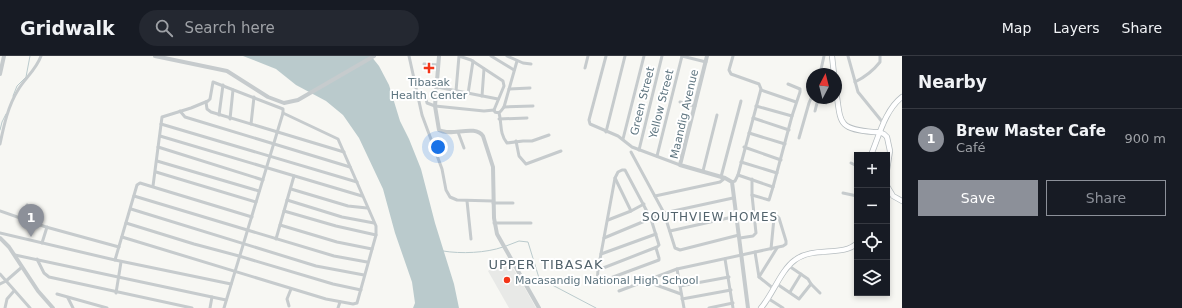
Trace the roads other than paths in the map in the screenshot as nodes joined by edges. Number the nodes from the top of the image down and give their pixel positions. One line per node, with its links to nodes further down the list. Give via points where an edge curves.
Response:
1 (4, 56): 32 (street)
2 (41, 56): 86 (street, via 38,65 15,94 4,123)
3 (155, 56): 4 (street, via 227,71 268,97 287,103 298,100)
4 (374, 56)
5 (409, 56): 132 (street, via 422,115 442,168 446,190 453,199)
6 (439, 56): 26 (street)
7 (491, 56): 31 (street)
8 (506, 56): 22 (street)
9 (588, 56): 27 (street)
10 (606, 56): 78 (street, via 589,122)
11 (625, 56): 78 (street)
12 (644, 56): 84 (street)
13 (662, 56): 92 (street, Green Street)
14 (681, 56): 23 (street); 99 (street, Yellow Street)
15 (707, 56): 23 (street, Maandig Avenue)
16 (733, 56): 40 (street, via 729,70 731,74 759,84)
17 (824, 56): 28 (street)
18 (832, 56): 29 (main road)
19 (848, 56): 33 (street)
20 (880, 56): 33 (street, via 880,62 876,67)
21 (473, 61): 30 (street); 41 (street, via 459,56); 43 (street)
22 (517, 61): 25 (street); 31 (street)
23 (706, 62): 57 (street, Maandig Avenue)
24 (424, 64): 26 (street)
25 (531, 64)
26 (438, 65): 36 (street)
27 (585, 68)
28 (821, 68)
29 (833, 68)
30 (484, 69): 44 (street); 47 (street, via 504,82)
31 (514, 70): 38 (street)
32 (0, 74)
33 (855, 82): 74 (street, via 860,95)
34 (788, 84): 51 (street, via 800,89)
35 (223, 85): 39 (street); 49 (street, via 212,82 210,99); 65 (street)
36 (437, 87): 41 (street); 55 (street)
37 (530, 88): 38 (street)
38 (509, 89): 59 (street)
39 (234, 90): 45 (street); 70 (street)
40 (760, 90): 51 (street); 58 (street)
41 (456, 91): 43 (street)
42 (425, 94): 55 (street, via 427,103)
43 (468, 94): 44 (street)
44 (482, 96): 47 (street)
45 (254, 97): 63 (street, via 283,109); 73 (street)
46 (902, 97): 74 (main road, via 890,110)
47 (498, 99): 60 (street)
48 (741, 101): 114 (street)
49 (206, 102): 61 (street); 65 (street, via 208,111)
50 (680, 102): 57 (street)
51 (796, 102): 67 (street)
52 (809, 104): 83 (street)
53 (816, 104): 62 (street)
54 (838, 104): 79 (main road, via 844,125 855,130)
55 (435, 106): 60 (street); 77 (street, via 439,130)
56 (533, 106): 59 (street)
57 (695, 106): 104 (street, Maandig Avenue)
58 (756, 106): 67 (street); 69 (street)
59 (504, 107): 64 (street)
60 (494, 110): 64 (street)
61 (180, 111): 72 (street, via 163,116); 87 (street, via 185,117)
62 (815, 111)
63 (283, 113): 76 (street); 94 (street, via 336,136)
64 (498, 113): 71 (street)
65 (219, 115): 70 (street)
66 (718, 115): 109 (street)
67 (792, 116): 75 (street)
68 (527, 118): 71 (street)
69 (753, 118): 75 (street); 80 (street)
70 (230, 119): 73 (street)
71 (499, 119): 85 (street, via 506,142)
72 (161, 124): 81 (street); 98 (street)
73 (251, 124): 76 (street)
74 (884, 124): 79 (main road)
75 (789, 130): 88 (street)
76 (277, 132): 87 (street); 94 (street)
77 (458, 132): 90 (street); 135 (street, via 475,131 481,132 483,136 493,167)
78 (606, 132): 84 (street)
79 (881, 132): 96 (main road); 97 (main road, via 886,135)
80 (749, 133): 88 (street); 91 (street)
81 (160, 136): 89 (street); 107 (street)
82 (549, 136): 85 (street, via 532,141)
83 (799, 138)
84 (623, 139): 92 (street)
85 (516, 141): 93 (street, via 519,156 526,164)
86 (0, 144)
87 (274, 144): 98 (street); 106 (street)
88 (785, 144): 100 (street)
89 (158, 147): 101 (street); 116 (street)
90 (464, 148)
91 (744, 148): 100 (street); 102 (street)
92 (639, 150): 99 (street)
93 (562, 151)
94 (344, 152): 106 (street)
95 (631, 152): 129 (street)
96 (872, 152)
97 (889, 152)
98 (270, 156): 107 (street); 117 (street)
99 (657, 156): 104 (street)
100 (781, 160): 110 (street)
101 (157, 161): 108 (street); 123 (street)
102 (741, 162): 110 (street); 111 (street)
103 (851, 163): 105 (street)
104 (680, 164): 109 (street, Maandig Avenue)
105 (854, 164)
106 (350, 167): 117 (street)
107 (266, 168): 112 (street); 116 (street)
108 (156, 172): 119 (street); 134 (street)
109 (703, 172): 114 (street, Maandig Avenue)
110 (778, 173): 120 (street)
111 (738, 175): 115 (street); 118 (street)
112 (294, 176): 122 (street); 128 (street)
113 (616, 178): 137 (street, via 618,172 624,170); 143 (street); 149 (street)
114 (723, 178): 118 (street, Maandig Avenue); 129 (street, via 720,182)
115 (752, 179): 120 (street); 125 (street)
116 (263, 180): 123 (street)
117 (357, 182): 128 (street)
118 (732, 182): 130 (street)
119 (153, 186): 127 (street, via 139,183); 146 (street)
120 (773, 187): 125 (street, via 769,200)
121 (888, 188): 133 (main road, via 893,196)
122 (291, 189): 131 (street); 139 (street, via 348,206)
123 (259, 191): 134 (street)
124 (843, 193): 126 (street)
125 (752, 195): 161 (street, via 756,233 754,236)
126 (854, 195)
127 (134, 196): 140 (street); 156 (street)
128 (362, 196): 139 (street)
129 (655, 196): 144 (street)
130 (734, 198): 144 (street); 145 (street)
131 (287, 200): 142 (street); 151 (street, via 342,217)
132 (467, 201): 135 (street); 166 (street)
133 (902, 201)
134 (256, 202): 146 (street)
135 (493, 202): 136 (street); 152 (street)
136 (513, 203)
137 (644, 204): 143 (street); 147 (street)
138 (27, 205): 148 (street)
139 (367, 208): 151 (street)
140 (131, 210): 150 (street); 168 (street)
141 (0, 211): 148 (street)
142 (284, 211): 154 (street); 160 (street)
143 (631, 211): 149 (street)
144 (664, 213): 147 (street); 157 (street)
145 (736, 216): 157 (street); 161 (street)
146 (252, 217): 156 (street)
147 (651, 218): 159 (street); 164 (street)
148 (21, 219): 155 (street)
149 (608, 220): 164 (street)
150 (126, 223): 163 (street); 179 (street)
151 (374, 223): 160 (street)
152 (494, 223): 153 (street); 232 (street, via 500,239)
153 (531, 223)
154 (280, 225): 165 (street); 173 (street, via 337,242)
155 (47, 227): 167 (street); 170 (street)
156 (248, 230): 165 (street); 168 (street)
157 (670, 231): 161 (street, via 676,248 680,250)
158 (0, 233): 167 (street)
159 (656, 234): 171 (street, via 659,245); 176 (street)
160 (376, 235): 173 (street)
161 (740, 237): 177 (street)
162 (0, 238): 178 (street)
163 (122, 238): 170 (street); 189 (street)
164 (604, 238): 176 (street)
165 (276, 239): 184 (street, via 334,256)
166 (471, 239)
167 (42, 243): 182 (street)
168 (243, 244): 179 (street); 192 (street, via 316,266)
169 (854, 245): 185 (main road, via 844,250 808,253)
170 (119, 247): 182 (street)
171 (656, 248): 188 (street); 188 (street, via 658,260 599,284)
172 (777, 248): 174 (street); 174 (street, via 786,244 777,215); 194 (street)
173 (372, 249): 184 (street)
174 (771, 249): 175 (street)
175 (755, 252): 177 (street); 194 (street)
176 (601, 254): 188 (street)
177 (742, 255): 181 (street); 236 (street)
178 (15, 256): 180 (street); 186 (street)
179 (240, 256): 189 (street); 204 (street, via 332,284)
180 (37, 259): 195 (street); 209 (street, via 49,277)
181 (726, 259): 187 (street); 193 (street)
182 (115, 260): 183 (street)
183 (122, 262): 195 (street); 199 (street)
184 (367, 262): 192 (street)
185 (788, 266): 191 (street); 200 (main road)
186 (22, 267): 196 (street); 225 (street)
187 (677, 269): 197 (street); 202 (street)
188 (598, 270)
189 (235, 271): 199 (street); 203 (street)
190 (0, 274): 196 (street)
191 (802, 274): 201 (street); 210 (street)
192 (364, 275): 204 (street)
193 (729, 276): 202 (street); 205 (street)
194 (759, 277): 206 (street)
195 (118, 278): 209 (street); 214 (street)
196 (6, 281): 198 (street); 207 (street)
197 (645, 281): 208 (street); 213 (street)
198 (0, 284)
199 (231, 284): 218 (street)
200 (777, 284): 206 (main road); 210 (street)
201 (811, 284): 210 (street, via 799,299); 211 (street)
202 (680, 286): 213 (street)
203 (291, 289): 219 (street); 222 (street, via 287,301)
204 (361, 290): 221 (street)
205 (731, 290): 216 (street); 220 (street)
206 (774, 290): 217 (main road)
207 (14, 291): 223 (street, via 7,299); 224 (street)
208 (619, 291)
209 (116, 292): 228 (street)
210 (790, 292)
211 (820, 292)
212 (57, 294): 215 (street)
213 (681, 294): 216 (street)
214 (212, 297): 218 (street); 229 (street)
215 (68, 298): 226 (street); 227 (street)
216 (682, 299): 233 (street)
217 (769, 299): 237 (main road); 238 (street)
218 (226, 300): 230 (street)
219 (340, 302): 221 (street); 231 (street)
220 (733, 303): 234 (street); 235 (street)
221 (356, 305)
222 (289, 306)
223 (5, 308)
224 (30, 308)
225 (53, 308)
226 (73, 308)
227 (107, 308)
228 (192, 308)
229 (210, 308)
230 (224, 308)
231 (338, 308)
232 (539, 308)
233 (684, 308)
234 (709, 308)
235 (733, 308)
236 (748, 308)
237 (762, 308)
238 (783, 308)

